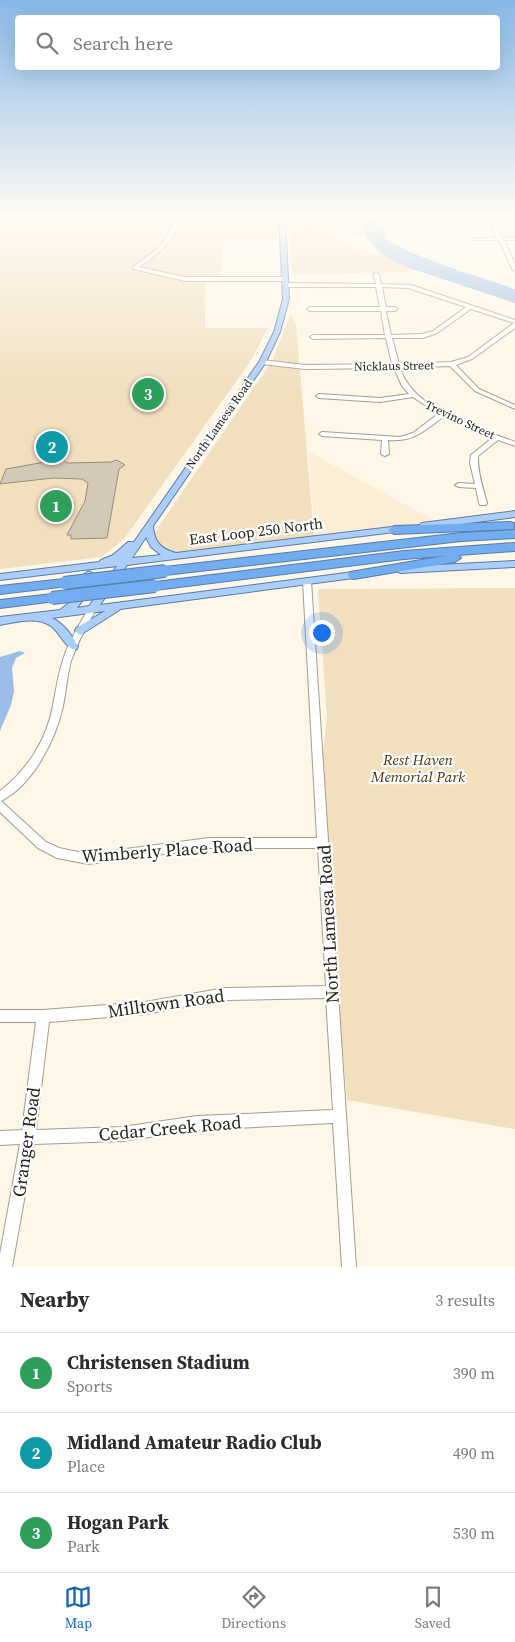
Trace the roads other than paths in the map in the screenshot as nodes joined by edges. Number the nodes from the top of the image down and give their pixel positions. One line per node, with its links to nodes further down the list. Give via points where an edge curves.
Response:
1 (172, 276): 4 (street)
2 (285, 276): 4 (main road, North Lamesa Road)
3 (377, 276): 5 (street, Trevino Street)
4 (285, 282): 5 (street); 13 (main road, North Lamesa Road, via 282,321)
5 (379, 285): 6 (street, via 412,286); 8 (street, Trevino Street)
6 (471, 306): 10 (street); 12 (street, via 428,335)
7 (310, 309): 8 (street)
8 (384, 309): 9 (street); 12 (street, Trevino Street)
9 (395, 309)
10 (515, 324): 14 (street, Nicklaus Street, via 470,358)
11 (313, 337): 12 (street)
12 (390, 337): 15 (street, Trevino Street)
13 (262, 362): 15 (street, Nicklaus Street, via 305,367); 29 (main road, North Lamesa Road)
14 (452, 364): 15 (street, Nicklaus Street); 18 (street, via 477,390)
15 (397, 366): 16 (street, Trevino Street, via 401,379)
16 (414, 395): 17 (street, via 380,400); 19 (street, Trevino Street, via 426,406)
17 (319, 396)
18 (515, 407)
19 (443, 414): 21 (street, Trevino Street); 22 (street, via 412,436)
20 (322, 434): 22 (street)
21 (497, 437): 23 (street, Trevino Street); 26 (street, via 475,456)
22 (386, 440): 24 (street)
23 (515, 444)
24 (385, 454)
25 (458, 485): 26 (street)
26 (480, 486): 27 (street)
27 (483, 503)
28 (515, 514): 31 (main road, East Loop 250 North)
29 (149, 525): 35 (main road, via 153,545 165,553); 36 (main road, North Lamesa Road); 38 (main road, via 116,557)
30 (515, 526): 31 (highway)
31 (394, 530): 35 (main road, East Loop 250 North)
32 (515, 534): 43 (highway, bridge, via 452,538)
33 (515, 546): 45 (highway, bridge, via 404,555)
34 (515, 552): 40 (highway, via 426,562)
35 (179, 556): 36 (main road, East Loop 250 North); 44 (main road, via 153,561 142,567 128,591 134,599)
36 (123, 563): 38 (main road, East Loop 250 North); 47 (main road, North Lamesa Road)
37 (515, 564): 40 (main road)
38 (82, 568): 39 (main road, East Loop 250 North)
39 (59, 570): 41 (main road, East Loop 250 North); 48 (main road, via 85,571 90,582 71,607)
40 (354, 575): 42 (main road)
41 (0, 577)
42 (307, 581): 44 (main road); 55 (street, North Lamesa Road)
43 (0, 590)
44 (148, 602): 46 (main road)
45 (0, 604)
46 (120, 606): 47 (main road); 51 (main road)
47 (92, 609): 48 (main road); 51 (street)
48 (49, 615): 49 (main road)
49 (36, 616): 50 (main road); 52 (main road, via 61,627)
50 (0, 621)
51 (80, 631): 52 (street)
52 (73, 646): 53 (street, via 47,742 32,766)
53 (0, 797)
54 (0, 805): 55 (street, Wimberly Place Road, via 42,846 56,853 88,858 210,843)
55 (323, 843): 56 (street, North Lamesa Road)
56 (332, 992): 58 (street, Milltown Road, via 225,994 145,1008); 59 (street, North Lamesa Road)
57 (0, 1016): 58 (street, Milltown Road)
58 (43, 1016): 61 (street, Granger Road)
59 (339, 1116): 61 (street, Cedar Creek Road, via 197,1123 122,1134); 63 (street, North Lamesa Road)
60 (0, 1138): 61 (street, Cedar Creek Road)
61 (28, 1138): 62 (street, Granger Road)
62 (6, 1267)
63 (349, 1267)

